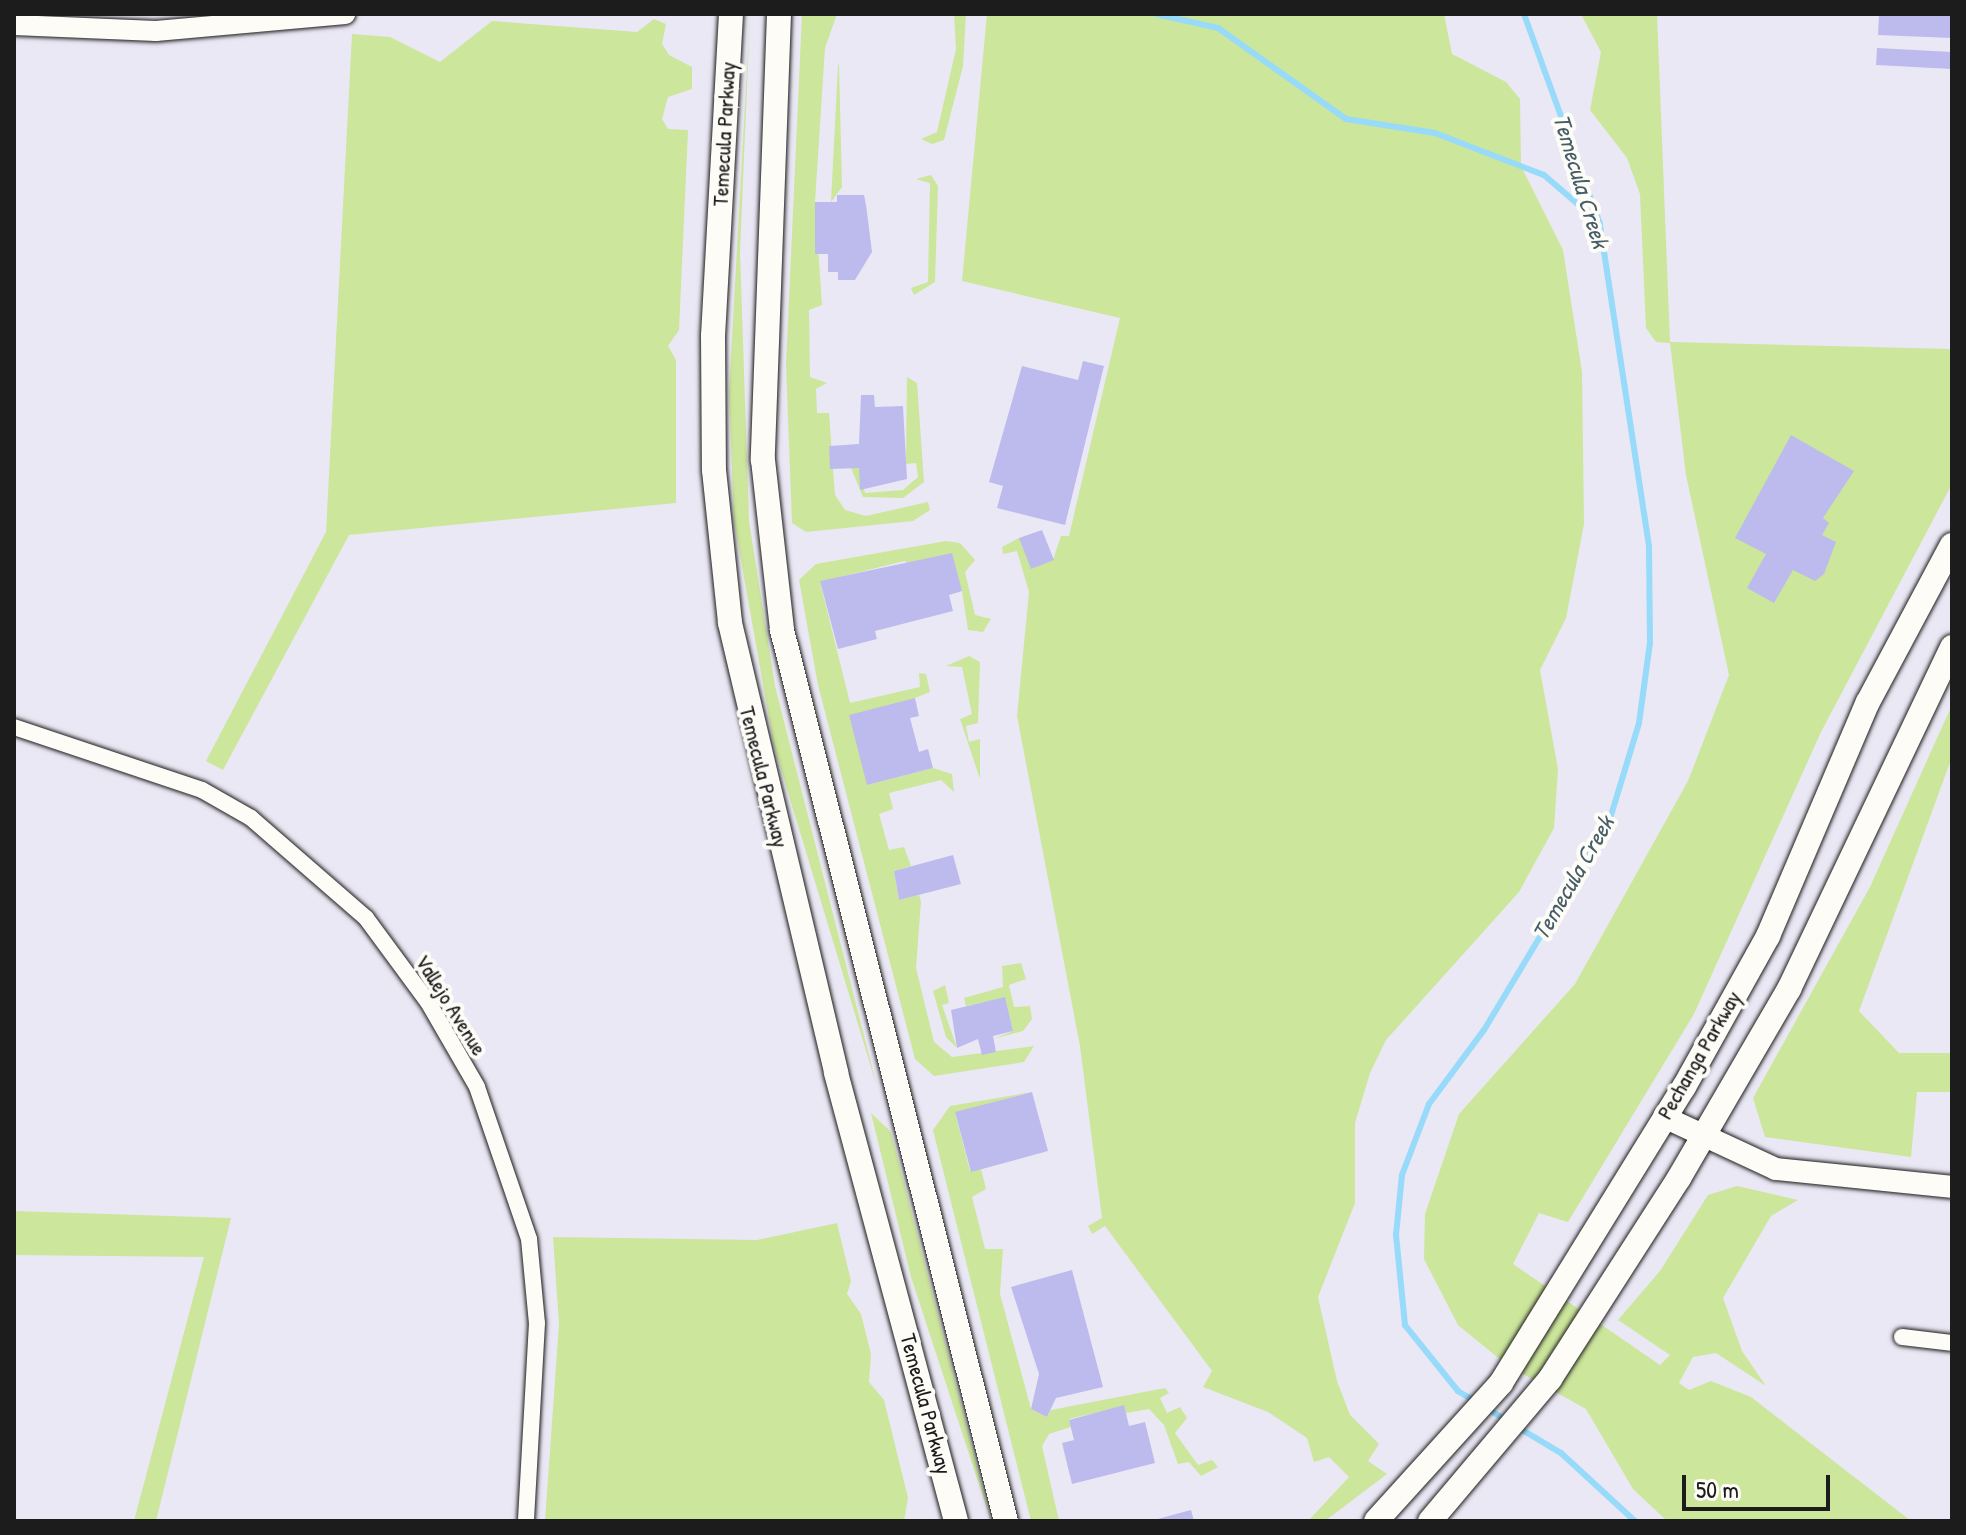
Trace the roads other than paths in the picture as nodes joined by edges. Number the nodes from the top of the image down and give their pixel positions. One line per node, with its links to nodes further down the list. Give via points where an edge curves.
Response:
1 (345, 14): 4 (street, via 156,31)
2 (731, 14): 15 (main road, Temecula Parkway, via 713,336 714,470 730,623 836,1073)
3 (779, 14): 16 (main road, via 763,333 770,553 804,727)
4 (14, 25)
5 (1952, 545): 8 (main road, Pechanga Parkway, via 1868,702 1768,936)
6 (1952, 647): 9 (main road, Pechanga Parkway, via 1789,989)
7 (14, 727): 14 (street, Vallejo Avenue, via 202,790 251,818 366,918 428,1002 477,1087 529,1239 537,1323)
8 (1664, 1117): 9 (main road); 17 (main road, Pechanga Parkway, via 1501,1383)
9 (1702, 1137): 10 (main road, via 1787,1171); 13 (main road, Pechanga Parkway, via 1522,1417)
10 (1952, 1187)
11 (1902, 1337): 12 (street)
12 (1952, 1343)
13 (1432, 1519)
14 (526, 1521)
15 (956, 1521)
16 (1006, 1521)
17 (1376, 1521)

